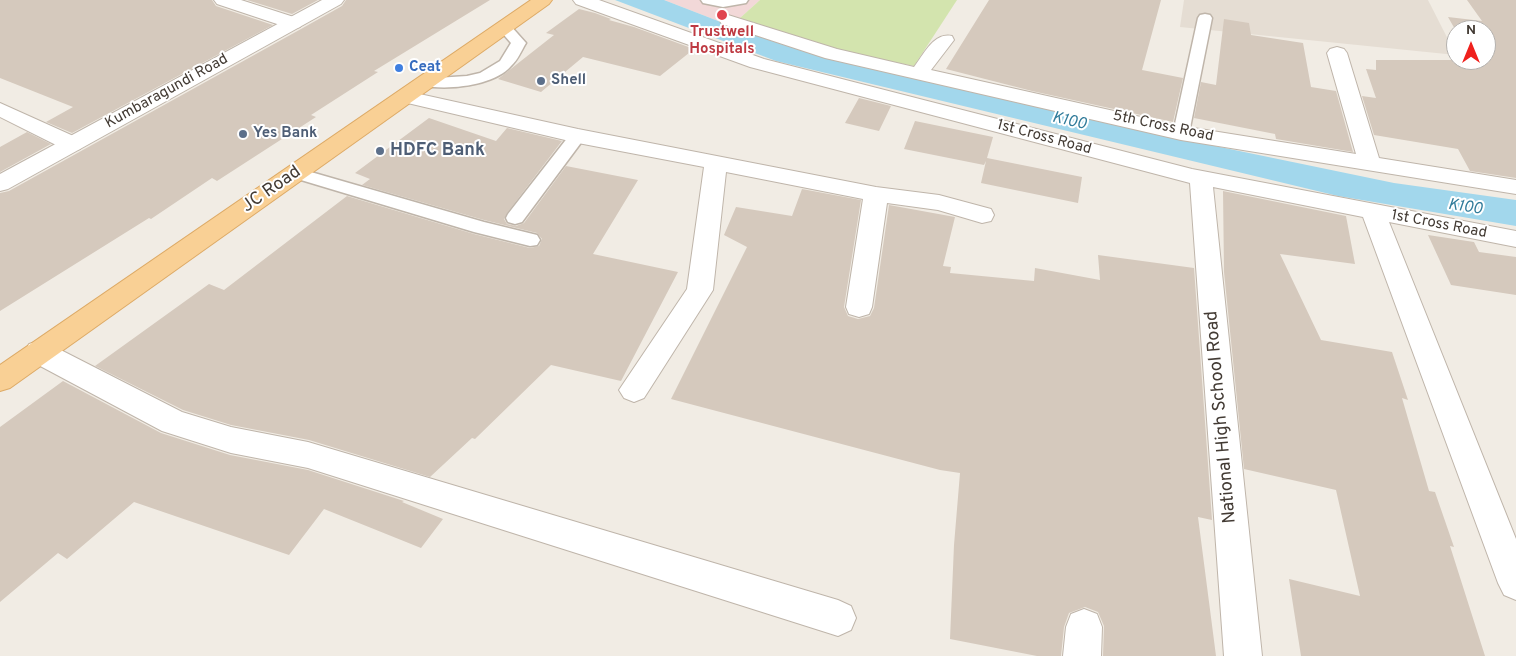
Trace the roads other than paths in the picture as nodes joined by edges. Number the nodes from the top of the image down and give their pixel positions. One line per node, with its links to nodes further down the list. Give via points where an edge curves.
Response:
1 (223, 0): 10 (street)
2 (335, 0): 10 (street, Kumbaragundi Road)
3 (543, 0): 11 (main road, JC Road)
4 (582, 0): 24 (street, 1st Cross Road, via 757,63)
5 (708, 0): 6 (lane, via 723,4)
6 (741, 0)
7 (750, 0): 9 (lane)
8 (1204, 18): 18 (lane)
9 (728, 20): 14 (street, 5th Cross Road, via 832,54)
10 (293, 23): 20 (street, Kumbaragundi Road)
11 (504, 27): 15 (main road, JC Road); 15 (lane, via 519,43 504,66 482,79)
12 (945, 40): 14 (street)
13 (1337, 53): 22 (street)
14 (919, 73): 18 (street, 5th Cross Road)
15 (427, 82): 16 (main road, JC Road)
16 (406, 97): 19 (street); 23 (main road, JC Road)
17 (0, 109): 20 (street)
18 (1181, 133): 22 (street, 5th Cross Road)
19 (578, 136): 21 (street); 30 (lane)
20 (72, 144): 25 (street, Kumbaragundi Road)
21 (716, 163): 27 (street); 36 (street, via 700,290)
22 (1370, 164): 26 (street, 5th Cross Road)
23 (297, 173): 32 (lane); 34 (main road, JC Road)
24 (1201, 178): 28 (street, 1st Cross Road); 39 (street, National High School Road)
25 (0, 184)
26 (1516, 187)
27 (876, 194): 29 (street, via 940,203); 33 (street)
28 (1373, 212): 31 (street, 1st Cross Road); 37 (street)
29 (982, 215)
30 (515, 218)
31 (1516, 239)
32 (530, 240)
33 (858, 307)
34 (39, 352): 35 (main road, JC Road); 38 (street, via 173,422 231,440 308,455)
35 (0, 380)
36 (634, 390)
37 (1516, 583)
38 (838, 618)
39 (1243, 656)

